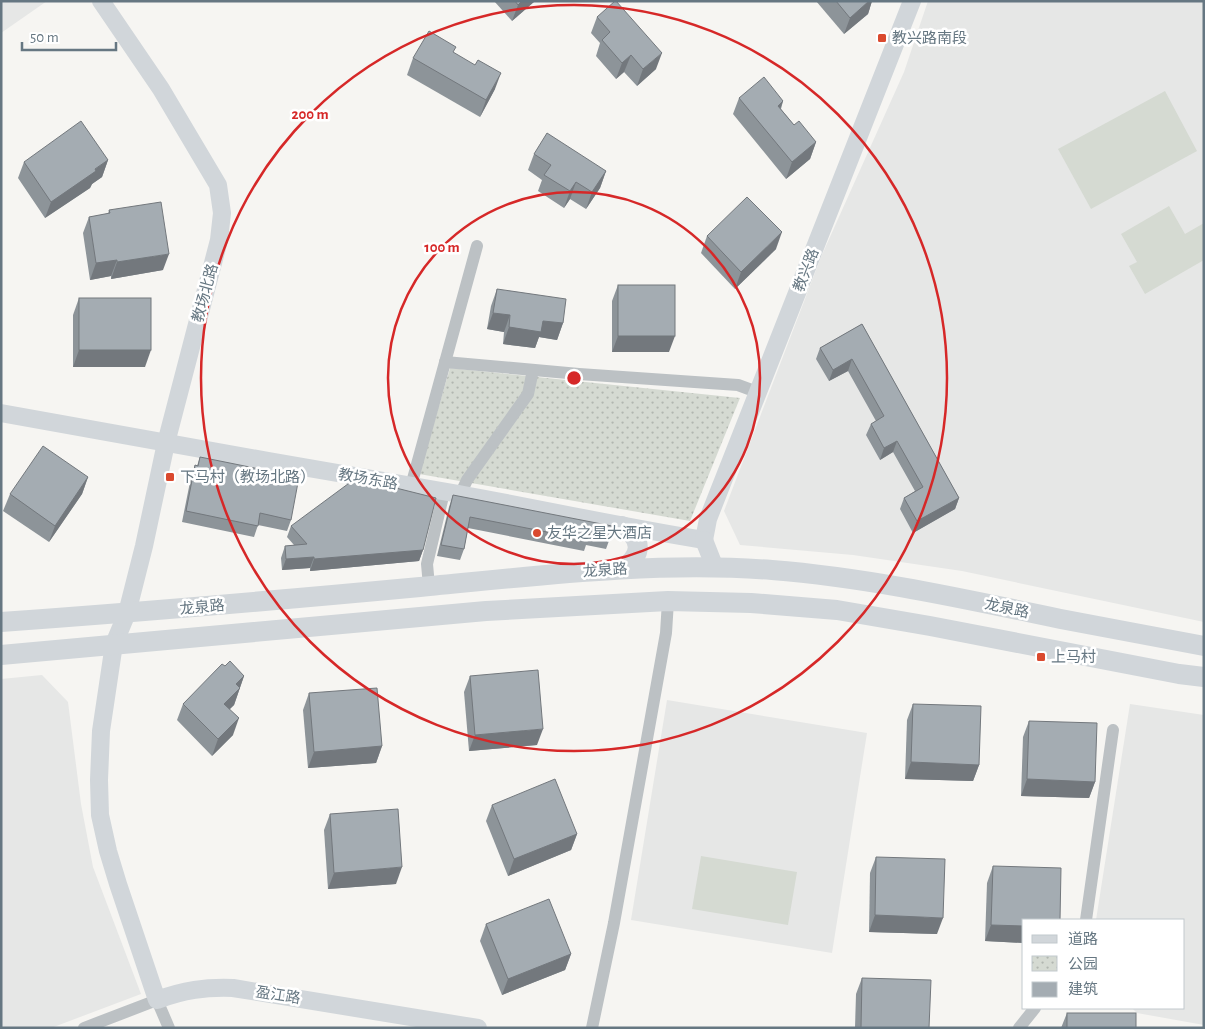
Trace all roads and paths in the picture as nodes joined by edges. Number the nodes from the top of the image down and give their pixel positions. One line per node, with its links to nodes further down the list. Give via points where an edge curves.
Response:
1 (101, 1): 8 (street, 教场北路, via 161,89 218,185 222,213 219,240)
2 (912, 1): 6 (street, 教兴路)
3 (477, 246): 4 (street)
4 (445, 362): 5 (street); 9 (street)
5 (533, 370): 6 (street, via 738,385); 10 (street, via 528,394 467,480)
6 (758, 392): 12 (street, 教兴路, via 708,519)
7 (1, 413): 8 (street, 教场东路)
8 (166, 443): 9 (street, 教场东路); 17 (street, 教场北路)
9 (411, 486): 10 (street, 教场东路)
10 (452, 493): 11 (street, 教场东路); 15 (street, via 427,564)
11 (622, 526): 12 (street, 教场东路); 14 (main road, via 636,537 638,549 634,559)
12 (704, 540): 13 (street)
13 (715, 568): 14 (main road, 龙泉路); 20 (main road, 龙泉路, via 771,570 919,589)
14 (622, 569): 15 (main road, 龙泉路)
15 (429, 586): 17 (main road, 龙泉路)
16 (668, 601): 19 (main road, 龙泉路, via 486,611); 22 (main road, 龙泉路, via 837,610); 30 (street, via 666,634)
17 (127, 613): 18 (main road, 龙泉路); 19 (street, 教场北路)
18 (1, 622)
19 (114, 644): 21 (main road, 龙泉路); 25 (street, 教场北路, via 100,731 100,815 118,884)
20 (1204, 646)
21 (1, 655)
22 (1204, 677)
23 (1113, 730): 24 (street)
24 (1086, 919)
25 (157, 1000): 27 (street, 盈江路); 28 (street); 29 (street, 盈江路, via 209,987 233,988)
26 (1034, 1009): 31 (street)
27 (84, 1028)
28 (169, 1028)
29 (478, 1028)
30 (592, 1028)
31 (1019, 1028)

